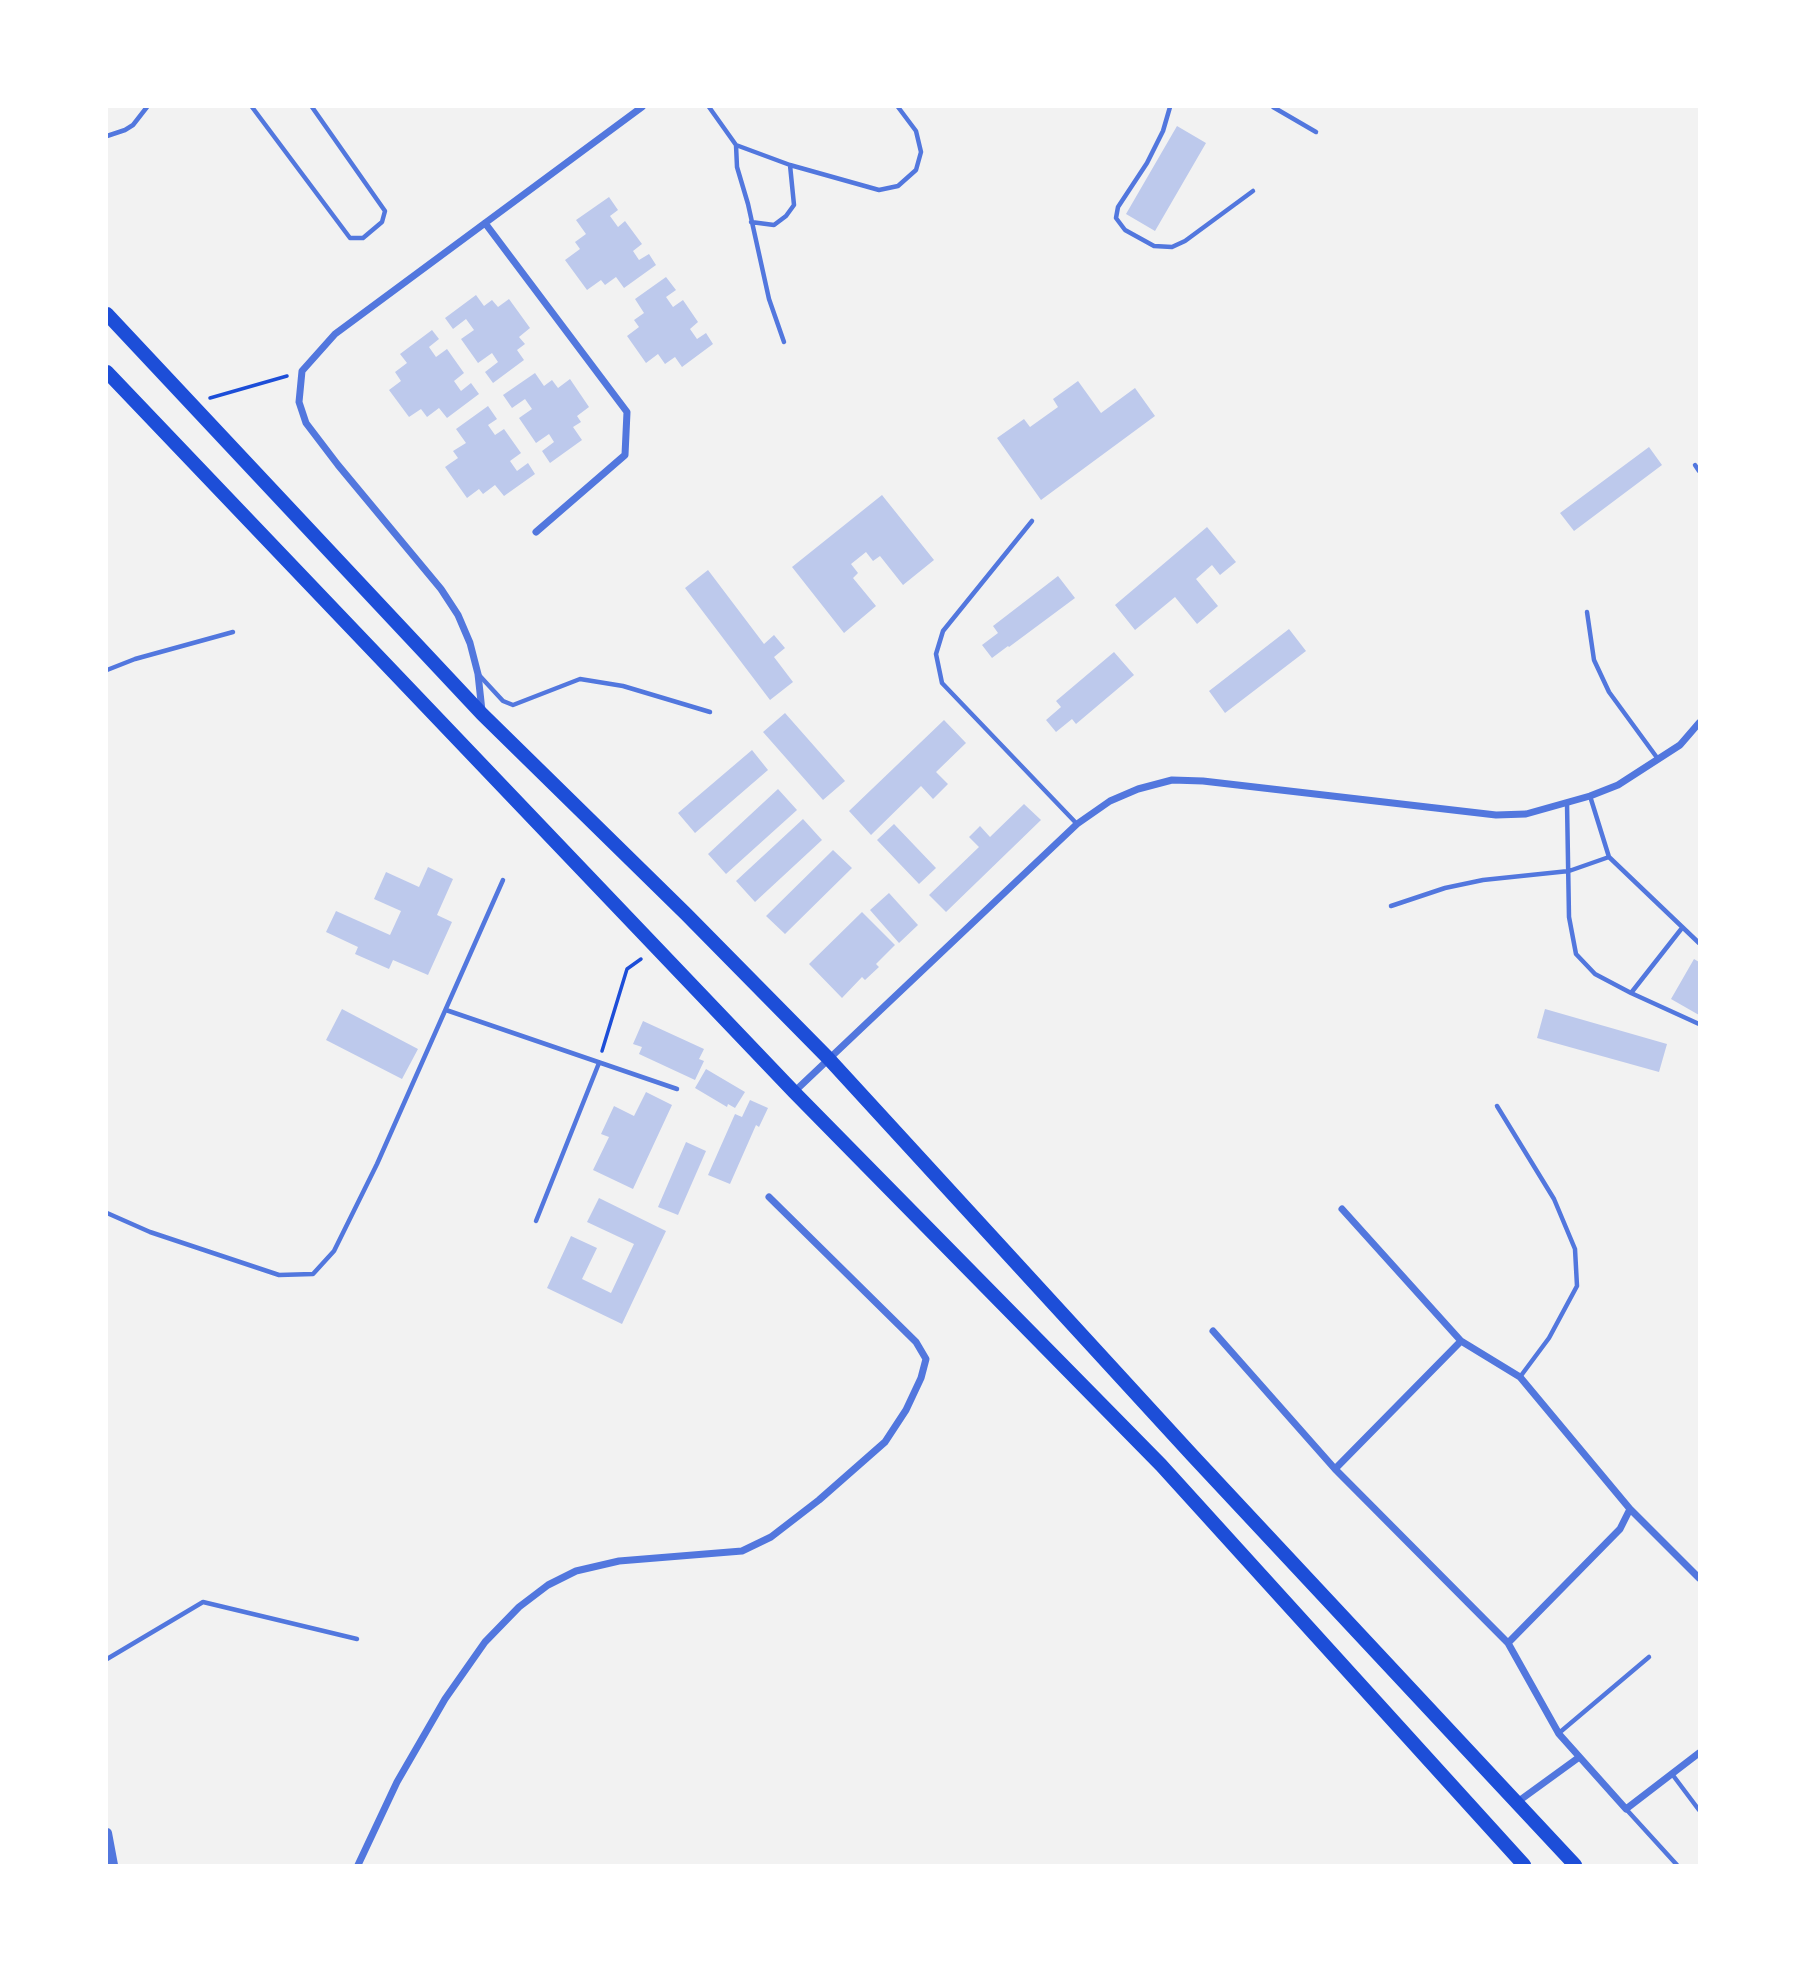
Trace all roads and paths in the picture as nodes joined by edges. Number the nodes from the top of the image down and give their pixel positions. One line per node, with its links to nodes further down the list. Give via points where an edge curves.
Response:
1 (147, 107): 10 (lane, via 133,125)
2 (252, 107): 3 (lane, via 350,238 363,238 382,222 385,211)
3 (312, 107)
4 (642, 107): 15 (street)
5 (709, 107): 11 (lane)
6 (898, 107): 12 (lane, via 916,131 921,152 916,170 898,186 879,190)
7 (1170, 107): 13 (lane, via 1163,131 1118,207 1116,218 1125,230 1154,246 1171,247)
8 (1273, 107): 9 (lane)
9 (1316, 132)
10 (107, 135)
11 (736, 145): 12 (lane); 14 (lane)
12 (790, 165): 14 (lane, via 794,205 774,225)
13 (1253, 191)
14 (751, 222): 17 (lane)
15 (485, 223): 18 (street, via 335,334); 24 (street, via 627,412 625,455)
16 (107, 314): 20 (highway)
17 (784, 342)
18 (302, 371): 20 (path); 28 (street, via 299,402 306,423 441,589 458,615)
19 (107, 372): 49 (highway)
20 (191, 404): 30 (highway)
21 (1695, 465): 22 (lane)
22 (1699, 471)
23 (1032, 522): 35 (lane, via 943,631 936,654 942,683)
24 (536, 532)
25 (1587, 612): 32 (lane, via 1594,660 1609,692)
26 (233, 632): 27 (lane)
27 (107, 670)
28 (478, 674): 29 (lane, via 503,701 513,705 580,679 623,686); 30 (street)
29 (710, 712)
30 (482, 714): 46 (highway)
31 (1699, 723): 32 (street)
32 (1659, 760): 33 (street)
33 (1590, 796): 34 (street); 36 (lane)
34 (1567, 803): 35 (street, via 1526,814 1496,815 1172,780 1110,801); 37 (lane)
35 (1077, 824): 46 (street)
36 (1609, 857): 37 (lane); 40 (lane)
37 (1569, 871): 39 (lane, via 1483,880); 43 (lane, via 1569,917 1576,954 1595,974)
38 (503, 880): 44 (lane)
39 (1391, 906)
40 (1682, 928): 41 (lane); 43 (lane)
41 (1699, 943)
42 (641, 959): 47 (path, via 627,969)
43 (1630, 993): 45 (lane)
44 (446, 1010): 47 (lane); 53 (lane, via 334,1251 313,1274 269,1272)
45 (1699, 1024)
46 (828, 1058): 49 (street); 69 (highway)
47 (599, 1063): 48 (lane); 54 (lane)
48 (677, 1089)
49 (794, 1092): 75 (highway, via 1161,1465)
50 (1497, 1106): 57 (lane, via 1554,1199 1575,1249 1577,1286 1549,1338)
51 (769, 1197): 74 (street, via 916,1342 926,1359 906,1410 885,1442 819,1500 771,1537 742,1552 618,1561 576,1571 519,1607 485,1642 445,1699 397,1782)
52 (1342, 1209): 56 (street)
53 (107, 1213)
54 (536, 1221)
55 (1213, 1331): 58 (street)
56 (1461, 1341): 57 (street); 58 (street)
57 (1520, 1377): 59 (street)
58 (1335, 1469): 62 (street)
59 (1630, 1509): 60 (street); 62 (street, via 1620,1529)
60 (1699, 1578)
61 (357, 1639): 64 (lane, via 203,1602)
62 (1508, 1643): 65 (street)
63 (1649, 1657): 65 (lane)
64 (107, 1659)
65 (1559, 1734): 67 (street)
66 (1699, 1753): 68 (street)
67 (1578, 1758): 69 (street); 70 (street)
68 (1672, 1774): 70 (street); 71 (lane)
69 (1516, 1803): 76 (highway)
70 (1626, 1809): 77 (lane)
71 (1699, 1810)
72 (108, 1841): 73 (street)
73 (113, 1865)
74 (358, 1865)
75 (1524, 1865)
76 (1575, 1865)
77 (1676, 1865)

